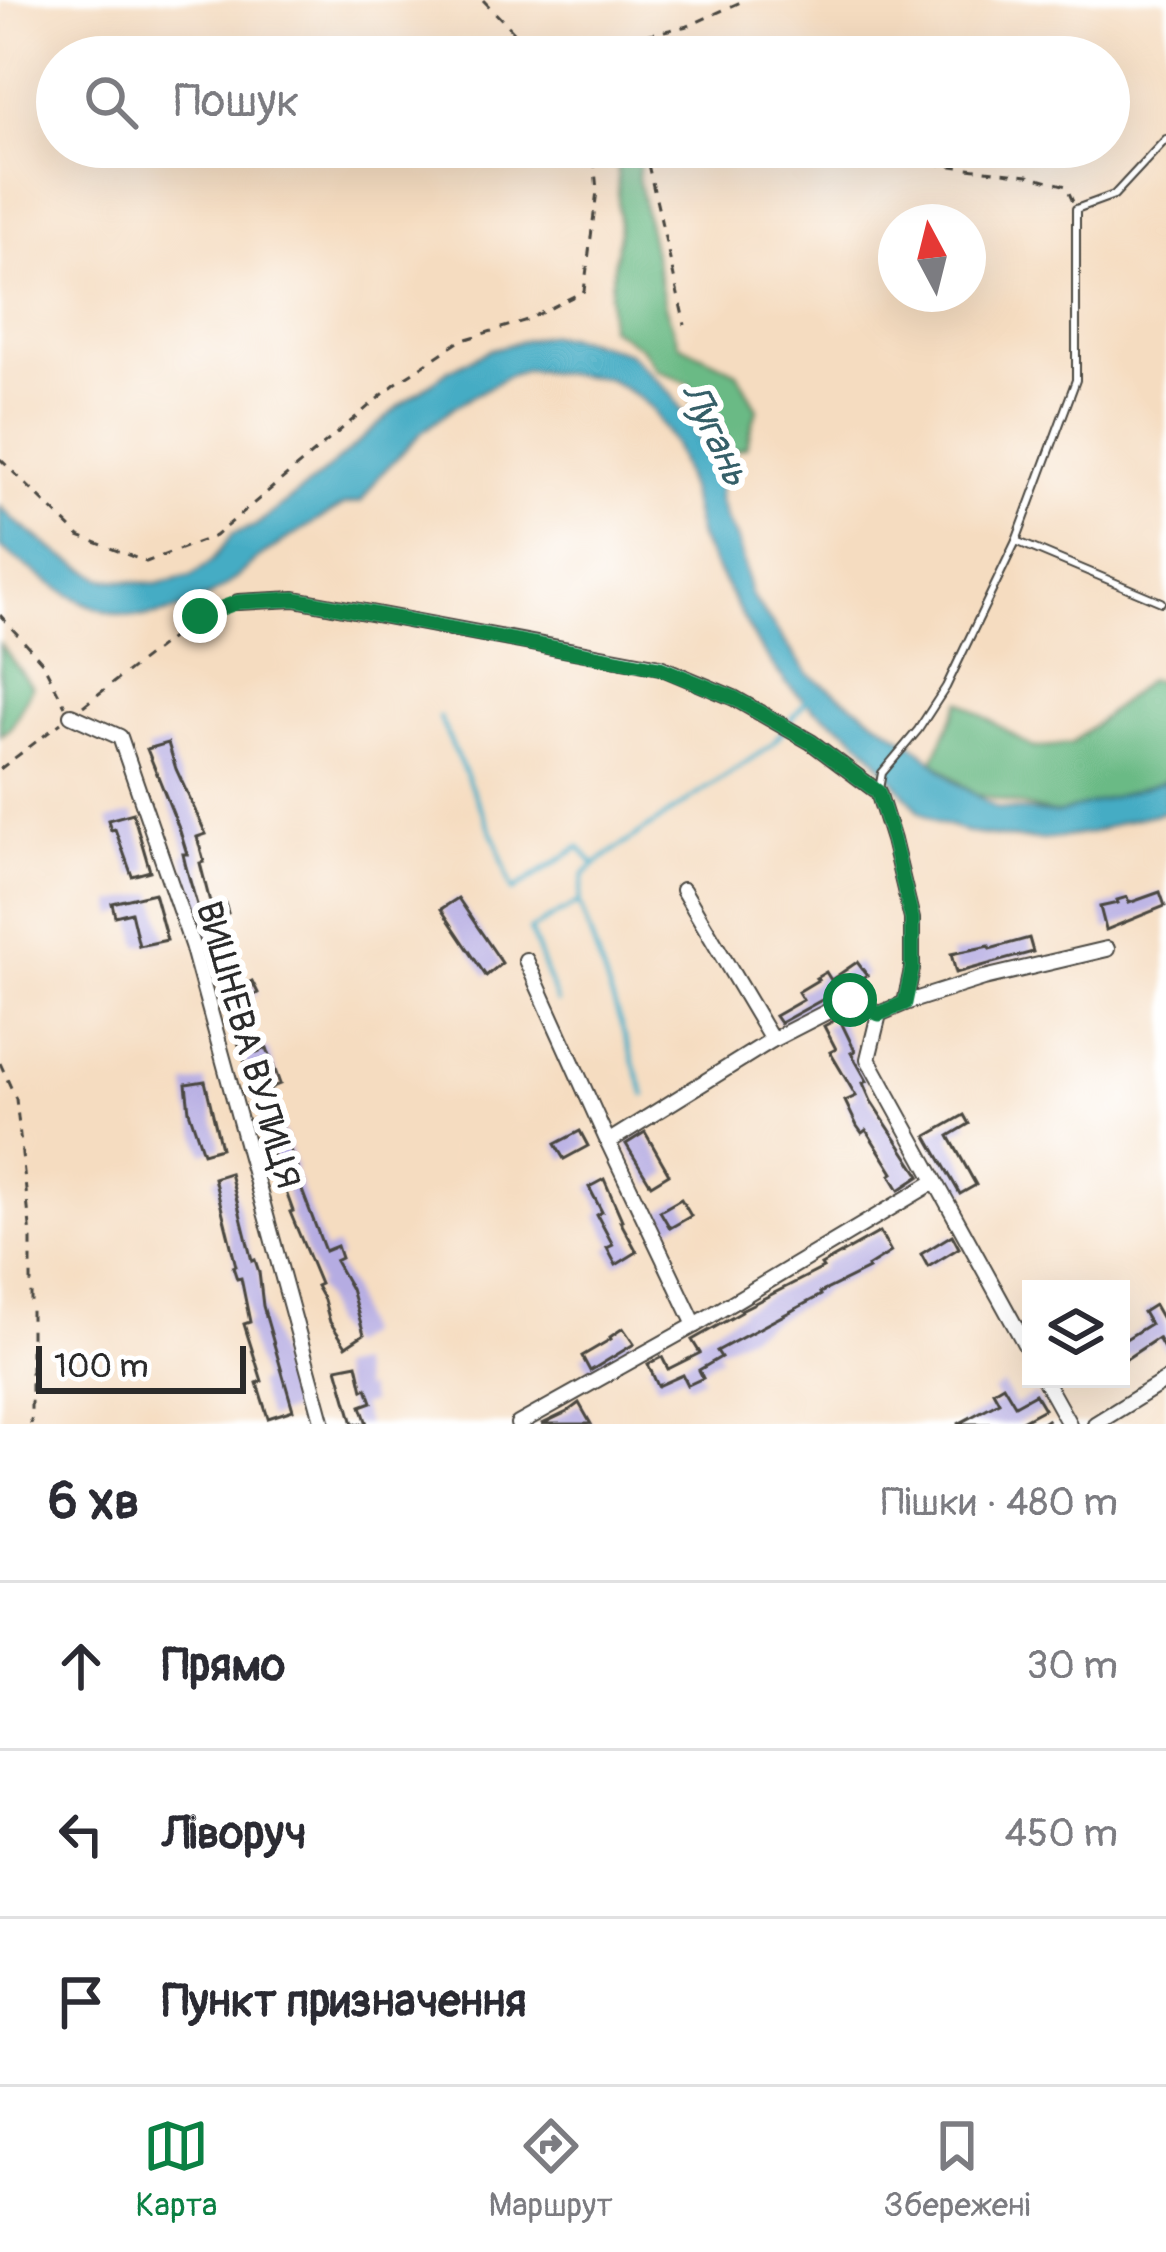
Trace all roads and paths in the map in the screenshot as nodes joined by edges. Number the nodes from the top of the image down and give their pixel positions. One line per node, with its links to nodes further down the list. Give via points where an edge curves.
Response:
1 (482, 0): 3 (path)
2 (745, 0): 4 (path)
3 (517, 36)
4 (641, 36)
5 (1166, 140): 9 (lane, via 1114,195)
6 (595, 168): 11 (path, via 584,292 443,352 215,536 146,562 79,536)
7 (649, 168): 10 (path)
8 (968, 168): 9 (path, via 1066,187)
9 (1076, 209): 12 (lane, via 1076,380)
10 (685, 325)
11 (0, 459)
12 (1016, 541): 14 (lane); 18 (lane, via 946,687 882,772)
13 (238, 602): 16 (path, via 200,616); 18 (street, via 295,599 660,668 734,698)
14 (1160, 602)
15 (0, 615): 16 (path, via 43,663)
16 (70, 715): 17 (path); 33 (street, ВИШНЕВА ВУЛИЦЯ, via 120,736 192,945)
17 (0, 769)
18 (878, 792): 22 (street, via 912,919)
19 (683, 890): 24 (street)
20 (1107, 949): 22 (street)
21 (526, 960): 26 (street)
22 (905, 1003): 23 (street)
23 (879, 1014): 24 (street, via 850,1000); 27 (street, via 868,1059)
24 (772, 1040): 26 (street)
25 (0, 1063): 32 (path, via 16,1099 31,1236)
26 (608, 1142): 28 (street)
27 (934, 1182): 28 (street); 29 (street)
28 (695, 1324): 34 (street)
29 (1022, 1339)
30 (1166, 1380): 36 (street)
31 (1049, 1388): 35 (street)
32 (32, 1424)
33 (323, 1424)
34 (518, 1424)
35 (1070, 1424)
36 (1095, 1424)

